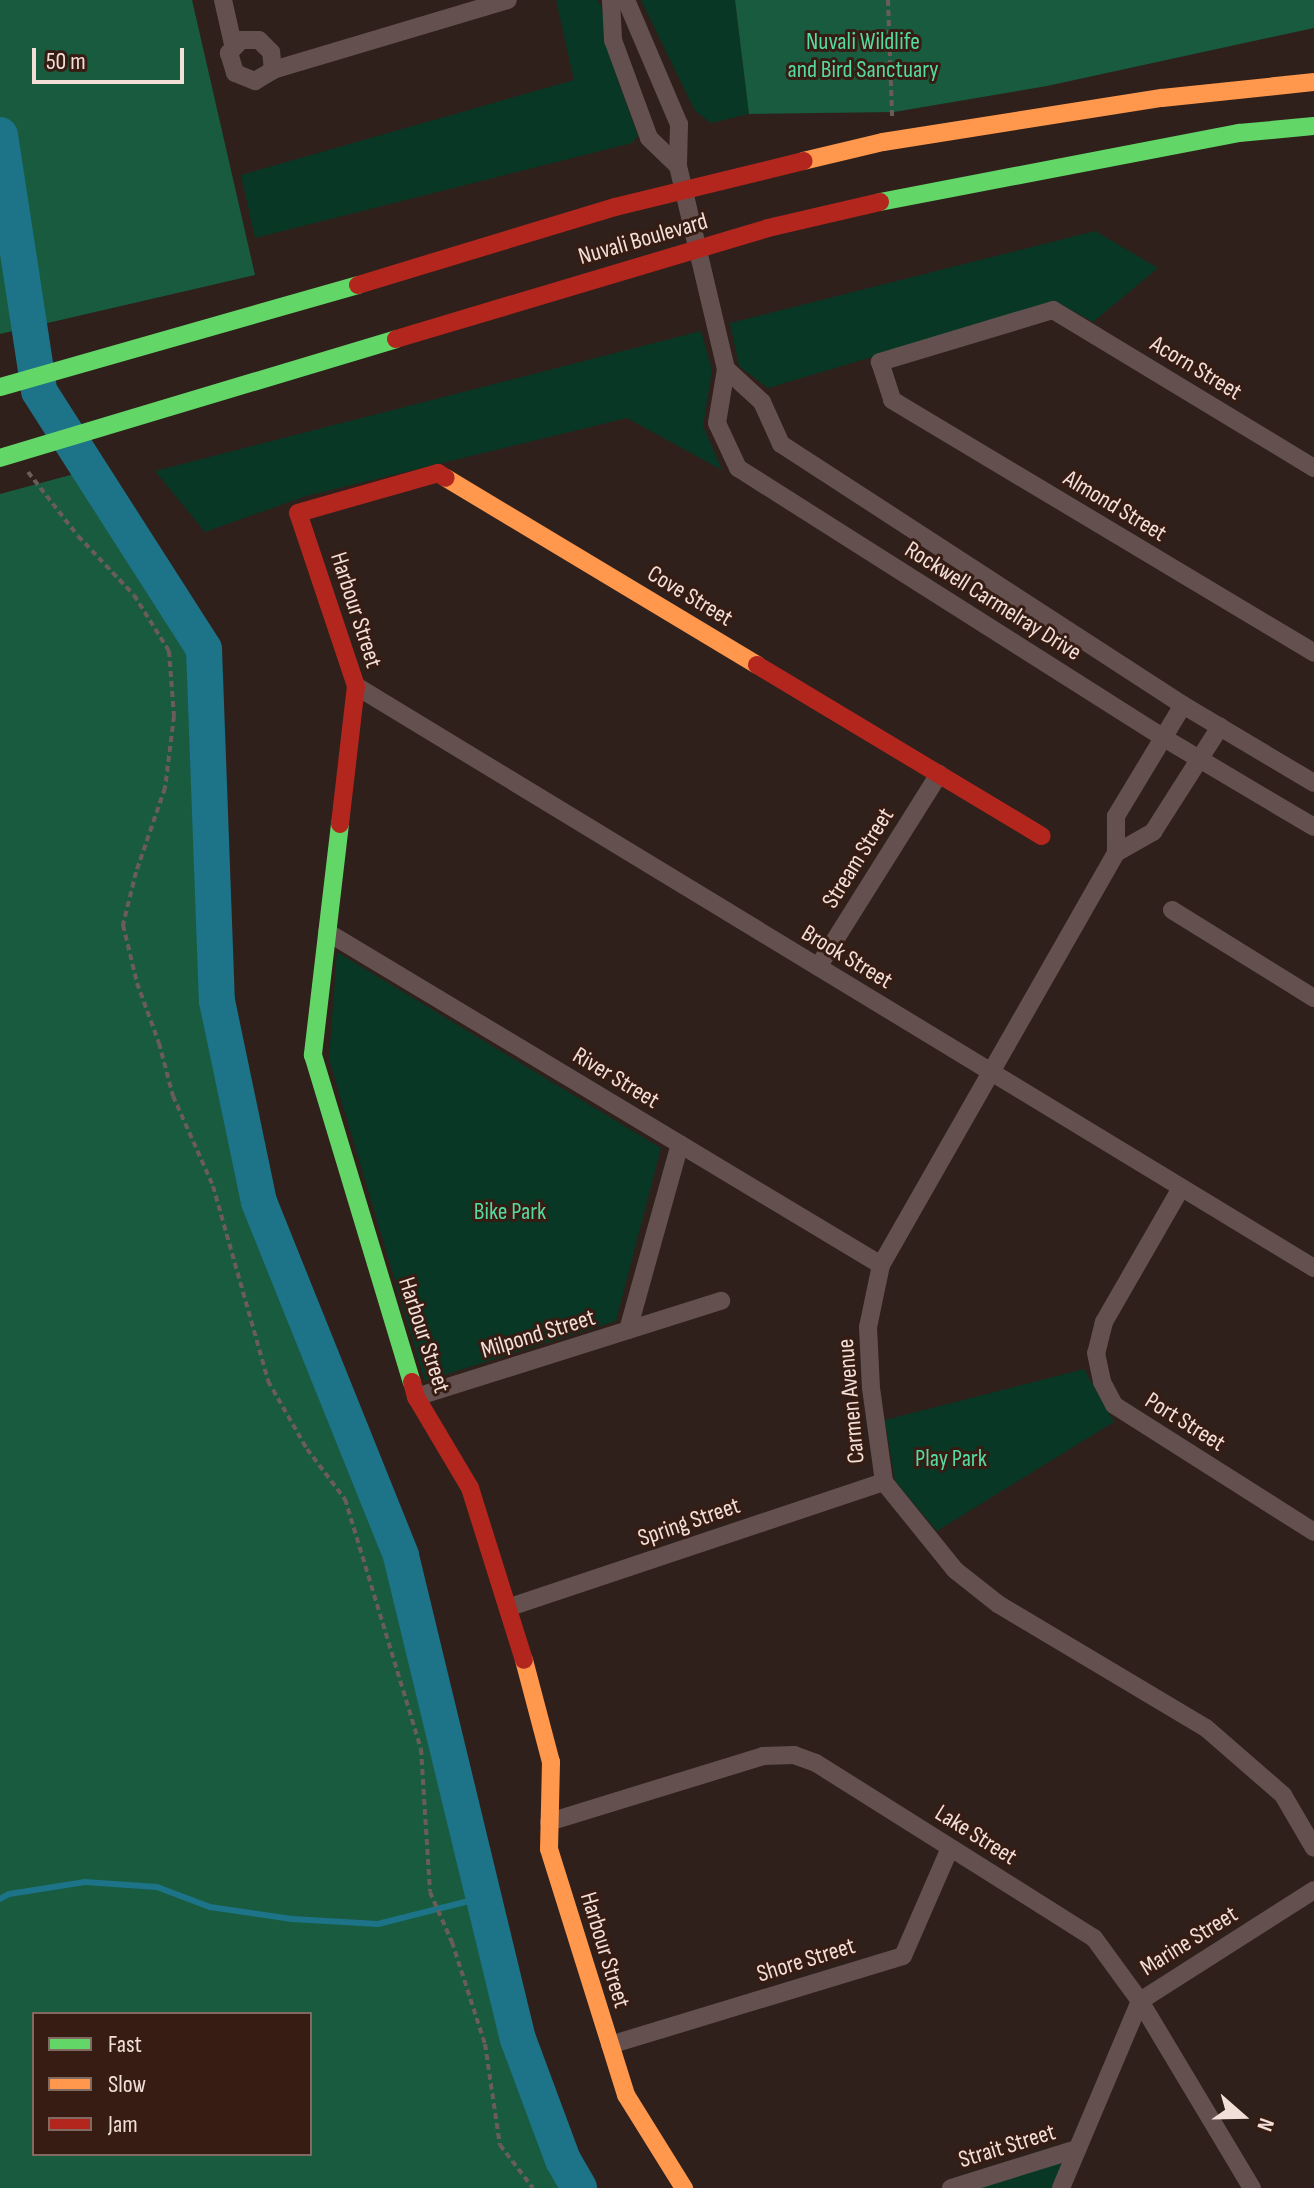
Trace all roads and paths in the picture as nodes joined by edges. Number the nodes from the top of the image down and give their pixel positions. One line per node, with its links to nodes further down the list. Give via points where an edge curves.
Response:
1 (223, 0): 6 (street)
2 (508, 0): 7 (street)
3 (611, 0): 11 (street, via 613,40 649,138)
4 (626, 0): 11 (street, via 679,124)
5 (888, 0): 10 (path, via 894,112)
6 (233, 44): 7 (street, via 259,40 271,52); 7 (street, via 229,53 235,73 255,81)
7 (273, 70)
8 (1314, 82): 10 (street, Nuvali Boulevard, via 1162,98)
9 (1314, 126): 13 (street, Nuvali Boulevard, via 1239,133 855,207)
10 (883, 142): 12 (street, Nuvali Boulevard)
11 (678, 166): 12 (street, Rockwell Carmelray Drive)
12 (685, 190): 13 (street, Rockwell Carmelray Drive); 16 (street, Nuvali Boulevard)
13 (696, 248): 15 (street, Rockwell Carmelray Drive); 17 (street, Nuvali Boulevard)
14 (1053, 310): 18 (street, Acorn Street); 20 (street, Almond Street, via 880,362 892,400)
15 (726, 369): 22 (street, Rockwell Carmelray Drive, via 762,402 781,444); 24 (street, Rockwell Carmelray Drive, via 717,423 738,468)
16 (3, 386)
17 (7, 456): 53 (path, via 134,595 169,651 172,731 165,788 123,925 173,1096 213,1186 268,1381 307,1449 345,1499 421,1749 430,1892 485,2044 500,2145)
18 (1314, 468)
19 (298, 513): 21 (street, Harbour Street); 26 (street, Cove Street, via 438,473)
20 (1314, 653)
21 (356, 686): 32 (street, Harbour Street); 33 (street, Brook Street)
22 (1183, 705): 23 (street, Rockwell Carmelray Drive); 24 (street, Carmen Avenue)
23 (1220, 727): 25 (street); 27 (street, Rockwell Carmelray Drive)
24 (1164, 738): 25 (street, Rockwell Carmelray Drive); 30 (street, Carmen Avenue, via 1116,816)
25 (1200, 759): 28 (street, Rockwell Carmelray Drive); 30 (street, via 1153,832)
26 (939, 774): 29 (street, Cove Street); 33 (street, Stream Street)
27 (1314, 783)
28 (1314, 827)
29 (1042, 836)
30 (1116, 853): 35 (street, Carmen Avenue)
31 (1172, 910): 34 (street)
32 (327, 932): 36 (street, River Street); 42 (street, Harbour Street, via 313,1055)
33 (818, 967): 35 (street, Brook Street)
34 (1314, 998)
35 (990, 1071): 37 (street, Brook Street); 38 (street, Carmen Avenue)
36 (680, 1144): 38 (street, River Street); 41 (street, Milpond Street)
37 (1181, 1188): 39 (street, Brook Street); 44 (street, Port Street, via 1104,1322 1096,1353 1102,1382 1114,1405)
38 (881, 1265): 43 (street, Carmen Avenue, via 868,1327)
39 (1314, 1268)
40 (721, 1301): 41 (street, Milpond Street)
41 (628, 1330): 42 (street, Milpond Street)
42 (416, 1397): 45 (street, Harbour Street, via 470,1488)
43 (884, 1482): 45 (street, Spring Street); 48 (street, Carmen Avenue, via 955,1570 998,1604 1206,1728 1283,1795)
44 (1314, 1532)
45 (510, 1607): 46 (street, Harbour Street, via 551,1762)
46 (549, 1822): 47 (street, Lake Street, via 763,1756 794,1755 816,1763); 51 (street, Harbour Street, via 549,1849)
47 (950, 1848): 50 (street, Lake Street, via 1094,1938); 51 (street, Shore Street, via 903,1956)
48 (1314, 1848)
49 (1314, 1890): 50 (street, Marine Street)
50 (1140, 2001): 52 (street, Marine Street); 57 (street, Lake Street)
51 (610, 2045): 54 (street, Harbour Street, via 626,2095)
52 (1077, 2149): 55 (street, Strait Street); 56 (street, Marine Street)
53 (533, 2188)
54 (684, 2188)
55 (951, 2188)
56 (1061, 2188)
57 (1252, 2188)

